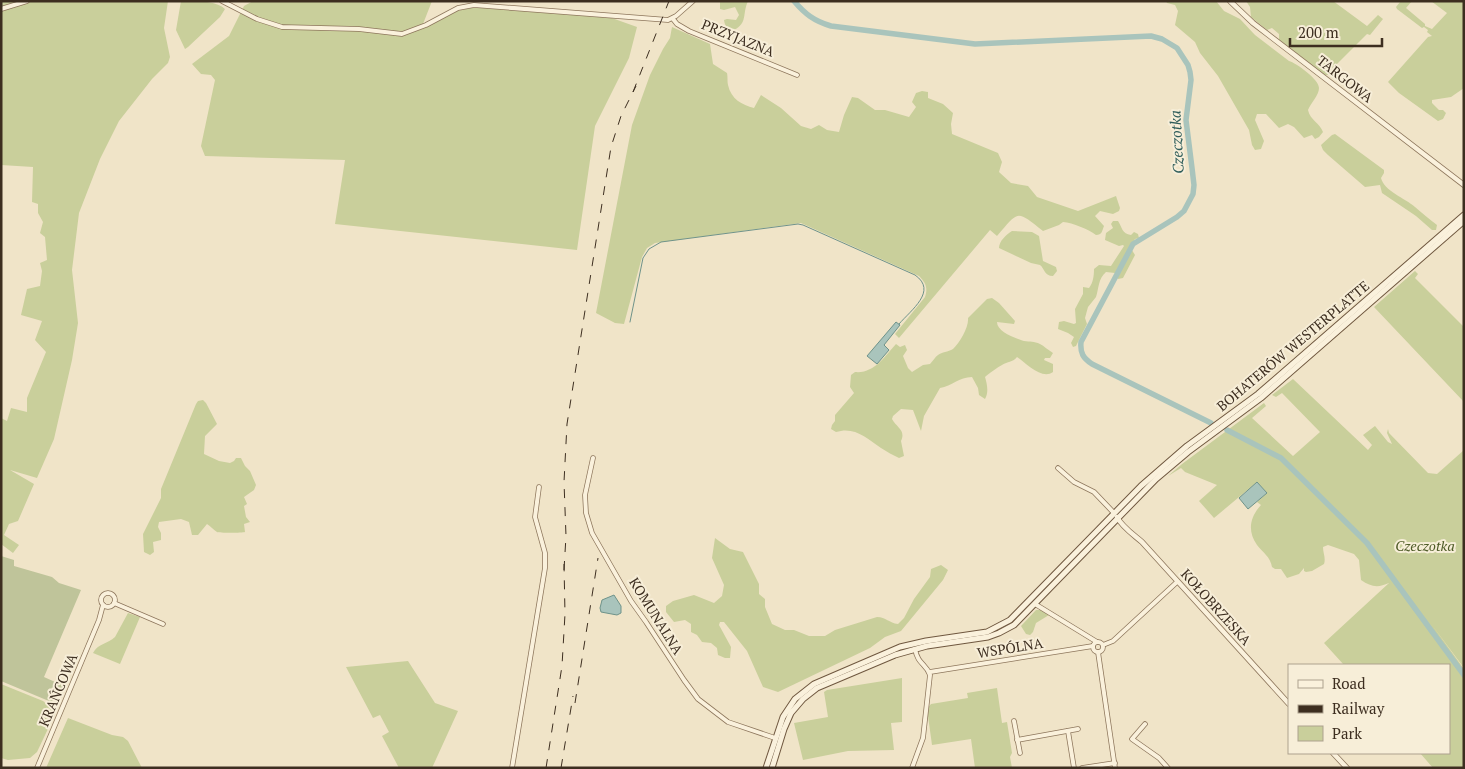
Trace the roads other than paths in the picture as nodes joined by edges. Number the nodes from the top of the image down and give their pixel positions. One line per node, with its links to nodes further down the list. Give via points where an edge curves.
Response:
1 (27, 1): 5 (street)
2 (222, 1): 6 (street, via 257,19 282,27 359,28 391,34 409,32 458,8 474,5)
3 (693, 1): 6 (street)
4 (1230, 1): 8 (street, TARGOWA, via 1253,23)
5 (1, 9)
6 (673, 19): 7 (street, PRZYJAZNA, via 689,31)
7 (797, 74)
8 (1464, 186)
9 (1464, 215): 11 (main road, BOHATERÓW WESTERPLATTE)
10 (1464, 221): 11 (main road, BOHATERÓW WESTERPLATTE, via 1268,393)
11 (1222, 424): 15 (main road, BOHATERÓW WESTERPLATTE)
12 (593, 458): 32 (street, KOMUNALNA, via 585,495 586,513 592,533 631,600 698,700 728,722)
13 (1058, 468): 15 (street, via 1074,482 1094,492)
14 (539, 487): 38 (street, via 535,517 546,563)
15 (1116, 515): 16 (street, KOŁOBRZESKA); 18 (main road); 32 (main road, via 1010,620 981,633 900,647 821,680 792,703)
16 (1177, 582): 22 (street, via 1112,641); 27 (street, KOŁOBRZESKA)
17 (114, 603): 19 (street); 19 (street, via 113,596 106,593 101,598); 20 (street)
18 (1035, 604): 21 (street); 24 (main road, via 1014,625 992,636)
19 (105, 606): 37 (street, KRAŃCOWA)
20 (163, 624)
21 (1097, 642): 22 (street); 23 (street)
22 (1103, 645): 25 (street)
23 (1093, 646): 25 (street); 26 (street, WSPÓLNA)
24 (915, 649): 26 (street, via 919,661); 40 (main road, via 889,657 807,695 788,719)
25 (1098, 652): 36 (street)
26 (930, 672): 41 (street, via 923,738)
27 (1288, 703)
28 (1014, 722): 33 (street)
29 (1145, 724): 44 (street, via 1132,739)
30 (1078, 729): 31 (street)
31 (1068, 731): 33 (street); 42 (street)
32 (775, 738): 39 (main road)
33 (1017, 740): 34 (street)
34 (1020, 754)
35 (1334, 754): 45 (street)
36 (1115, 765): 43 (street)
37 (37, 768)
38 (512, 768)
39 (766, 768)
40 (772, 768)
41 (912, 768)
42 (1074, 768)
43 (1082, 768)
44 (1168, 768)
45 (1347, 768)

